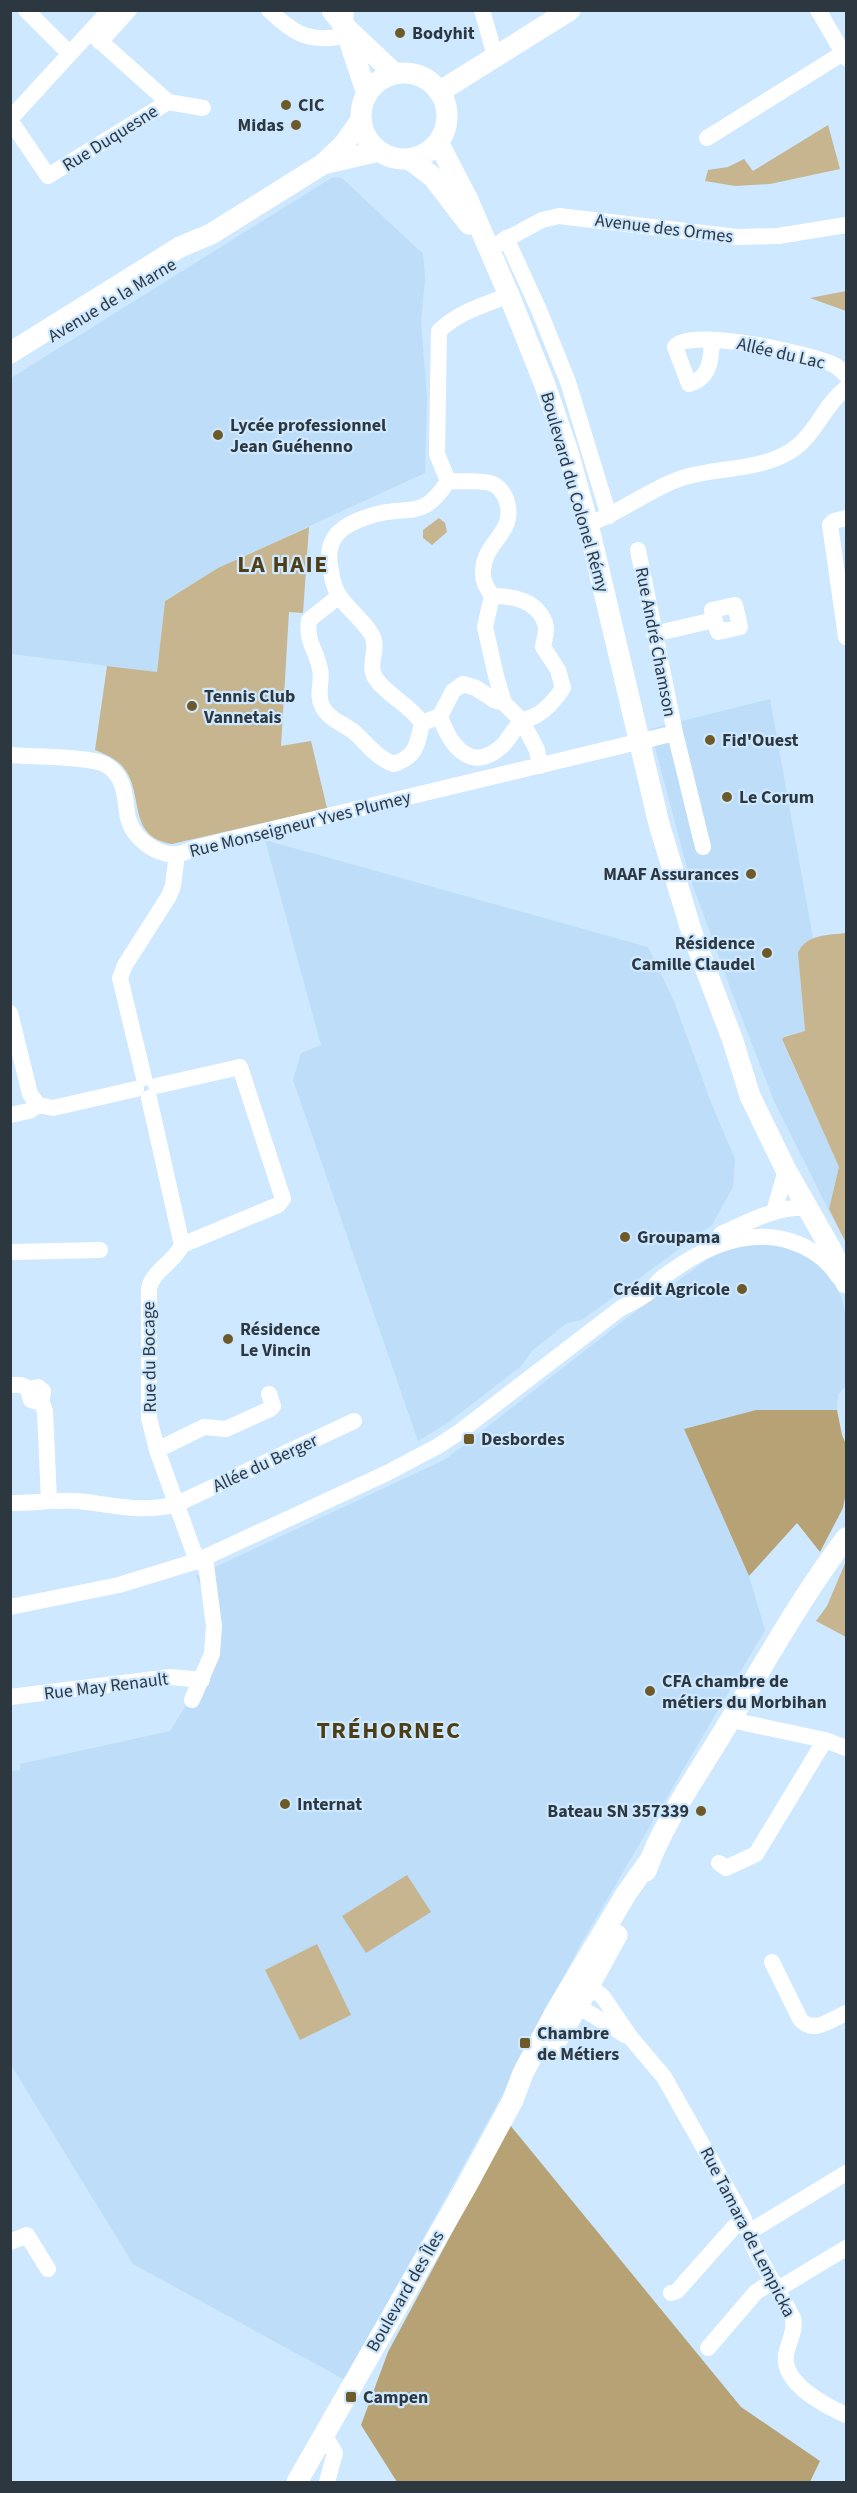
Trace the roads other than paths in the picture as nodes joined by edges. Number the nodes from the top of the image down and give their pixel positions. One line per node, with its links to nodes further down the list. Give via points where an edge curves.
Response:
1 (26, 10): 10 (street)
2 (110, 10): 9 (street)
3 (129, 10): 9 (street)
4 (269, 10): 8 (street, via 301,35 317,39 337,37)
5 (482, 10): 11 (street)
6 (570, 10): 11 (main road)
7 (818, 10): 12 (street)
8 (341, 16): 13 (main road); 15 (main road)
9 (95, 37): 10 (street, Rue Duquesne); 16 (street)
10 (70, 54): 18 (street, Rue Duquesne)
11 (495, 56): 14 (main road)
12 (845, 56): 20 (street)
13 (395, 74): 14 (main road, via 420,76); 15 (main road)
14 (440, 92): 21 (main road, via 447,117)
15 (367, 94): 19 (main road)
16 (168, 102): 17 (street); 18 (street, Rue Duquesne, via 48,176)
17 (203, 108)
18 (10, 120)
19 (361, 120): 22 (main road, via 370,142); 24 (main road, Avenue de la Marne)
20 (707, 138)
21 (438, 142): 23 (main road); 27 (main road, Boulevard du Colonel Rémy)
22 (379, 151): 23 (main road); 24 (main road, Avenue de la Marne)
23 (409, 159): 27 (main road, Boulevard du Colonel Rémy, via 433,177)
24 (323, 164): 26 (main road, Avenue de la Marne)
25 (846, 225): 27 (street, Avenue des Ormes, via 746,237 560,216 542,220)
26 (211, 234): 30 (main road, Avenue de la Marne, via 180,247); 31 (main road, Avenue de la Marne, via 186,255)
27 (497, 244): 28 (main road, Boulevard du Colonel Rémy); 35 (street, via 539,310 568,382)
28 (509, 296): 34 (street, via 448,322 439,332 437,454); 37 (main road, Boulevard du Colonel Rémy, via 545,385)
29 (712, 340): 32 (street, Allée du Lac, via 808,357 835,366)
30 (10, 353)
31 (10, 363)
32 (846, 375)
33 (846, 388): 35 (street, via 790,452 762,462 678,479)
34 (448, 481): 39 (street, via 431,504 371,515 340,530 330,544 328,559); 40 (street, via 489,482 498,486 509,507 505,530 482,568)
35 (609, 516): 37 (street)
36 (846, 518): 43 (street, via 830,525)
37 (588, 524): 49 (main road, Boulevard du Colonel Rémy)
38 (638, 550): 42 (street, Rue André Chamson)
39 (339, 596): 47 (street, via 373,636 374,675); 47 (street, via 309,620 307,634 321,670 318,690 322,705 376,756 394,764 407,759 416,748)
40 (492, 596): 44 (street, via 485,627); 46 (street, via 526,601 536,610 545,622 543,647 562,680 563,688 549,706)
41 (714, 620): 42 (street)
42 (654, 634): 48 (street, Rue André Chamson)
43 (846, 637)
44 (504, 703): 45 (street, via 463,684 453,690); 46 (street)
45 (440, 716): 46 (street, via 455,746 477,759 486,758 503,745); 47 (street)
46 (522, 721): 51 (street, via 537,750)
47 (422, 723)
48 (675, 733): 49 (street); 52 (street)
49 (638, 742): 51 (street, Rue Monseigneur Yves Plumey); 55 (main road, Boulevard du Colonel Rémy, via 692,933)
50 (10, 755): 53 (street, Rue Monseigneur Yves Plumey, via 105,765 123,786 128,818 140,840 154,849)
51 (540, 766): 53 (street, Rue Monseigneur Yves Plumey)
52 (703, 847)
53 (177, 854): 56 (street, via 169,896 120,978)
54 (10, 1013): 57 (street, via 30,1094)
55 (733, 1041): 59 (main road, Boulevard du Colonel Rémy, via 750,1096); 62 (main road, Boulevard du Colonel Rémy)
56 (146, 1088): 57 (street, Rue du Bocage, via 53,1108); 63 (street); 63 (street, Rue du Bocage, via 240,1067 283,1198 278,1205)
57 (38, 1105): 58 (street, Rue du Bocage)
58 (10, 1115)
59 (786, 1170): 60 (main road, Boulevard du Colonel Rémy); 61 (street)
60 (807, 1208): 61 (street); 62 (main road, Boulevard du Colonel Rémy); 68 (main road, Boulevard du Colonel Rémy)
61 (774, 1212): 67 (street, via 710,1239)
62 (830, 1228): 66 (main road, Boulevard du Colonel Rémy)
63 (182, 1245): 73 (street, Rue du Bocage, via 154,1276 148,1300 148,1404)
64 (100, 1250): 65 (street)
65 (10, 1252)
66 (846, 1259)
67 (680, 1265): 69 (street, via 728,1241 761,1236 779,1238 820,1256); 80 (street, via 658,1281 641,1285 621,1308 438,1446)
68 (846, 1283)
69 (846, 1290)
70 (10, 1385): 74 (street, via 21,1385 35,1395 45,1411)
71 (269, 1394): 73 (street, via 273,1406 270,1409 226,1429 204,1427)
72 (354, 1421): 76 (street, Allée du Berger)
73 (157, 1450): 76 (street, Rue du Bocage)
74 (49, 1501): 75 (street, Allée du Berger); 76 (street, Allée du Berger, via 145,1510)
75 (10, 1503)
76 (177, 1504): 80 (street, Rue du Bocage)
77 (846, 1523): 79 (main road, Boulevard des Îles)
78 (846, 1538): 79 (main road, Boulevard des Îles)
79 (832, 1556): 85 (main road, Boulevard des Îles)
80 (201, 1559): 81 (street, via 119,1585); 82 (street, Rue du Bocage, via 214,1626 212,1654)
81 (10, 1607)
82 (202, 1680): 83 (street, Rue May Renault, via 171,1677); 84 (street, Rue du Bocage)
83 (10, 1697)
84 (192, 1700)
85 (731, 1720): 86 (street); 90 (main road, Boulevard des Îles, via 626,1894)
86 (825, 1740): 87 (street); 88 (street, via 756,1854 726,1868)
87 (846, 1748)
88 (719, 1863)
89 (772, 1962): 91 (street, via 806,2026 816,2027)
90 (578, 1990): 92 (street, Rue Tamara de Lempicka); 92 (street, Rue Tamara de Lempicka, via 603,1997); 102 (main road, Boulevard des Îles, via 524,2073 467,2185)
91 (846, 2013)
92 (631, 2038): 94 (street, Rue Tamara de Lempicka, via 664,2077)
93 (846, 2173): 94 (street)
94 (747, 2226): 98 (street, Rue Tamara de Lempicka, via 754,2248); 99 (street, via 733,2228)
95 (10, 2242): 97 (street, via 27,2235)
96 (846, 2248): 98 (street)
97 (48, 2269)
98 (775, 2285): 100 (street, via 756,2292); 101 (street, Rue Tamara de Lempicka, via 794,2323 786,2353 789,2376)
99 (671, 2293)
100 (708, 2348)
101 (846, 2415)
102 (324, 2434): 103 (main road, Boulevard des Îles); 104 (street, via 335,2453)
103 (297, 2482)
104 (327, 2482)

